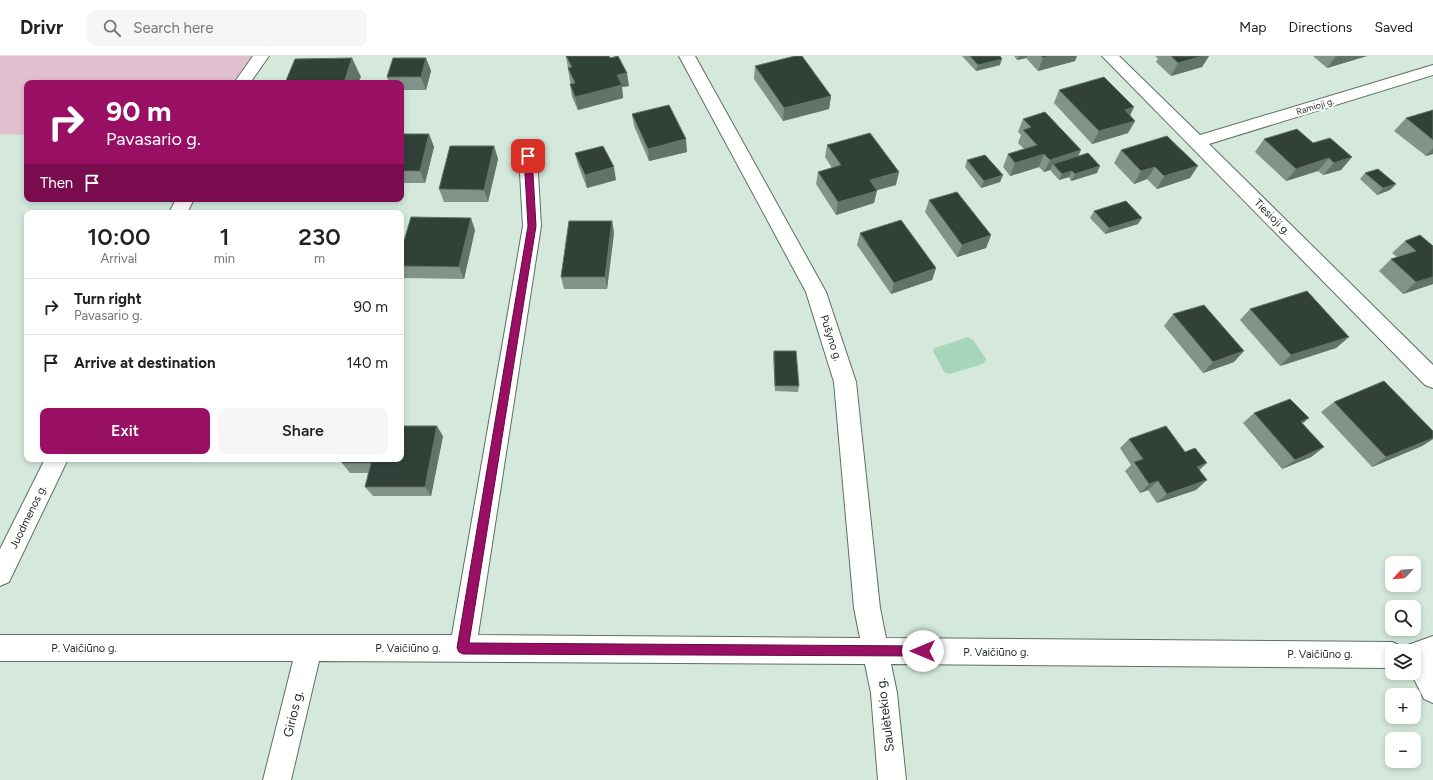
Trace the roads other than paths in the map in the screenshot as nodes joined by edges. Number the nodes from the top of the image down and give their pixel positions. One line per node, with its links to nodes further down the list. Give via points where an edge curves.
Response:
1 (260, 56): 5 (street)
2 (687, 56): 14 (street, Pušyno g., via 816,292 833,342 845,382 867,608)
3 (1110, 56): 6 (street, Tiesioji g.)
4 (1433, 70): 6 (street, Ramioji g.)
5 (244, 80)
6 (1197, 142): 8 (street, Tiesioji g.)
7 (528, 156): 13 (street, via 532,226)
8 (1433, 379)
9 (56, 462): 10 (street, Juodmenos g.)
10 (0, 574)
11 (0, 648): 12 (street, P. Vaičiūno g.)
12 (309, 648): 13 (street, P. Vaičiūno g.); 18 (street, Girios g.)
13 (463, 648): 14 (street, P. Vaičiūno g.)
14 (876, 651): 15 (street, P. Vaičiūno g.); 19 (street, Saulėtekio g., via 884,693)
15 (1385, 653)
16 (1421, 667): 17 (street)
17 (1433, 690)
18 (277, 780)
19 (892, 780)

